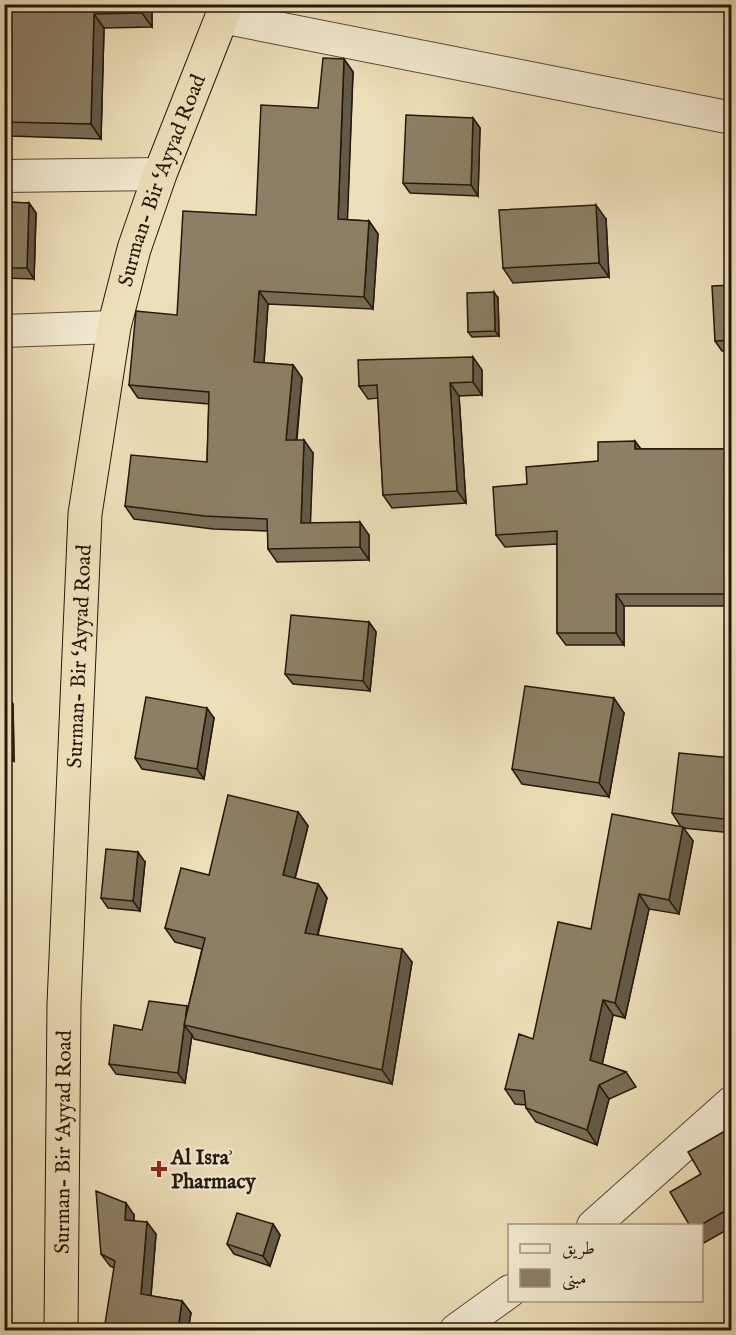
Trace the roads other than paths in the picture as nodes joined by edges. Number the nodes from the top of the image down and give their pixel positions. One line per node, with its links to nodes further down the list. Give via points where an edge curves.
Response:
1 (224, 11): 2 (street); 3 (highway, Surman- Bir ‘Ayyad Road)
2 (732, 118)
3 (160, 174): 4 (street); 5 (highway, Surman- Bir ‘Ayyad Road, via 134,249)
4 (4, 176)
5 (114, 327): 6 (street); 10 (highway, Surman- Bir ‘Ayyad Road, via 86,514 64,1005)
6 (4, 331)
7 (732, 1102): 8 (street)
8 (595, 1224)
9 (508, 1292): 11 (street)
10 (61, 1330)
11 (456, 1330)

